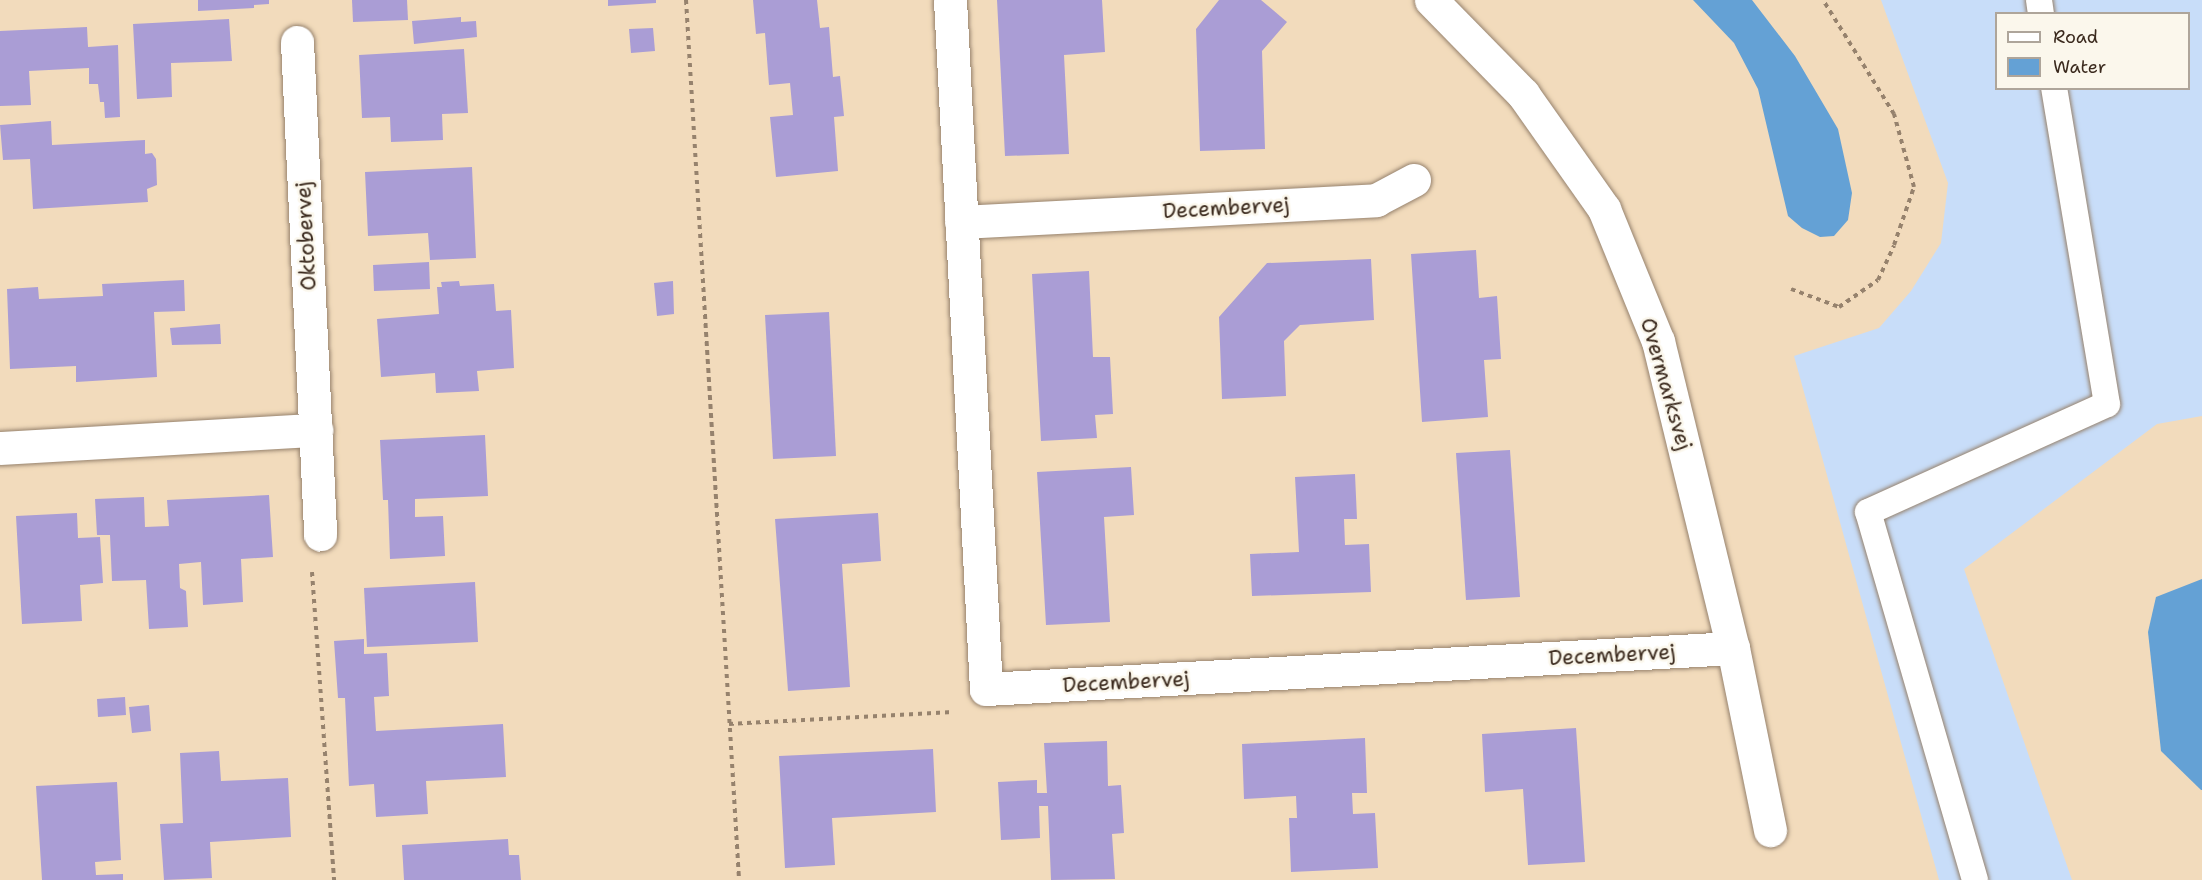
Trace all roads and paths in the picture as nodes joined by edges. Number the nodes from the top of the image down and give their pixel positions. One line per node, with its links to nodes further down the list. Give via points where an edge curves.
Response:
1 (686, 0): 15 (path)
2 (950, 0): 8 (street)
3 (1431, 0): 13 (street, Overmarksvej, via 1523,94 1604,209 1658,341)
4 (1823, 0): 9 (path, via 1894,114 1914,187 1878,280 1839,308)
5 (297, 42): 10 (street, Oktobervej)
6 (2054, 90): 19 (lane, via 2107,404 1868,512)
7 (1414, 180): 8 (street, Decembervej, via 1376,200)
8 (961, 222): 14 (street)
9 (1791, 290)
10 (316, 430): 11 (street); 12 (street, Oktobervej)
11 (0, 448)
12 (320, 534): 17 (path, via 310,556)
13 (1733, 648): 14 (street, Decembervej); 16 (street, Overmarksvej)
14 (987, 689): 15 (path, via 957,712)
15 (729, 724): 18 (path)
16 (1770, 830)
17 (334, 880)
18 (739, 880)
19 (1975, 880)

